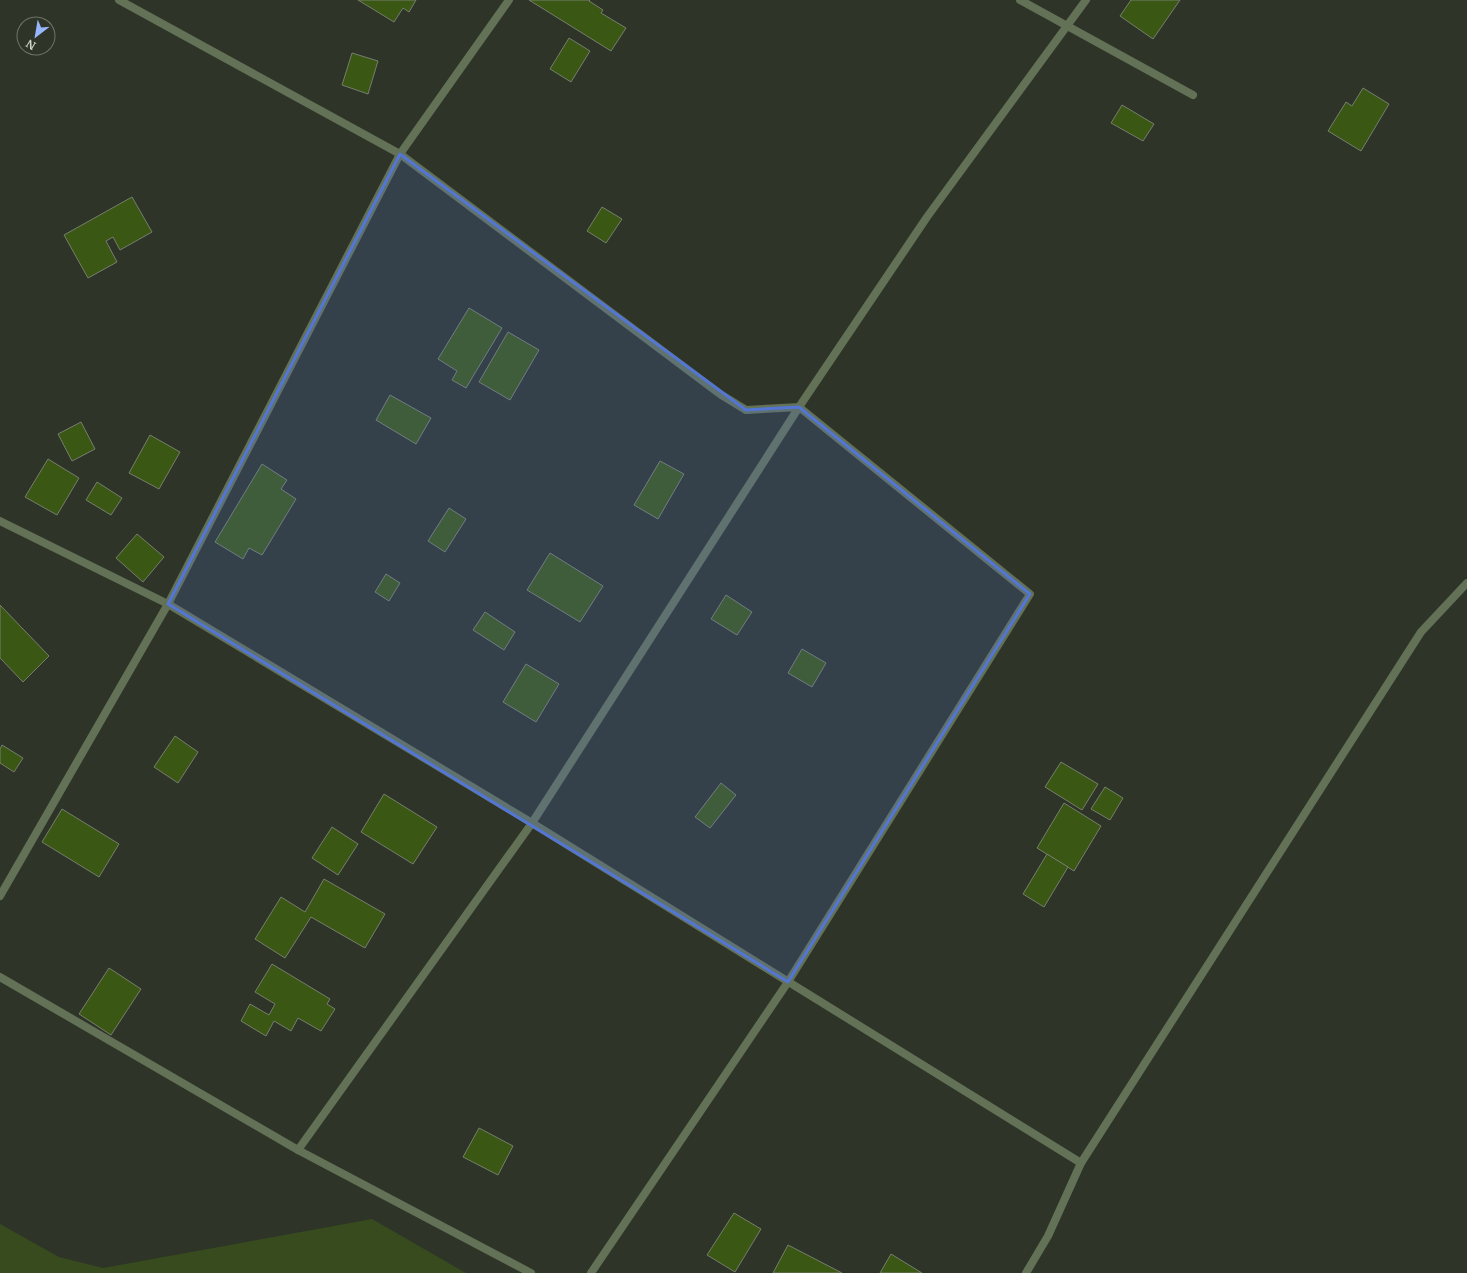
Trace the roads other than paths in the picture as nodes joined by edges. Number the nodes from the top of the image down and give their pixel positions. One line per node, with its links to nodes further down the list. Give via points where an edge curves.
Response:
1 (119, 0): 7 (street)
2 (509, 0): 7 (street)
3 (1020, 0): 5 (street)
4 (1086, 0): 5 (street)
5 (1067, 26): 6 (street); 8 (street, via 927,216)
6 (1193, 95)
7 (400, 154): 8 (street, via 720,394 746,410); 11 (street)
8 (800, 406): 12 (street); 15 (street, via 1030,594)
9 (0, 521): 11 (street)
10 (1467, 583): 17 (street, via 1421,632)
11 (168, 604): 12 (street); 13 (street)
12 (532, 824): 15 (street); 16 (street)
13 (0, 896)
14 (0, 977): 16 (street)
15 (788, 982): 17 (street); 19 (street)
16 (298, 1150): 18 (street)
17 (1081, 1163): 20 (street, via 1048,1236)
18 (531, 1273)
19 (591, 1273)
20 (1026, 1273)

